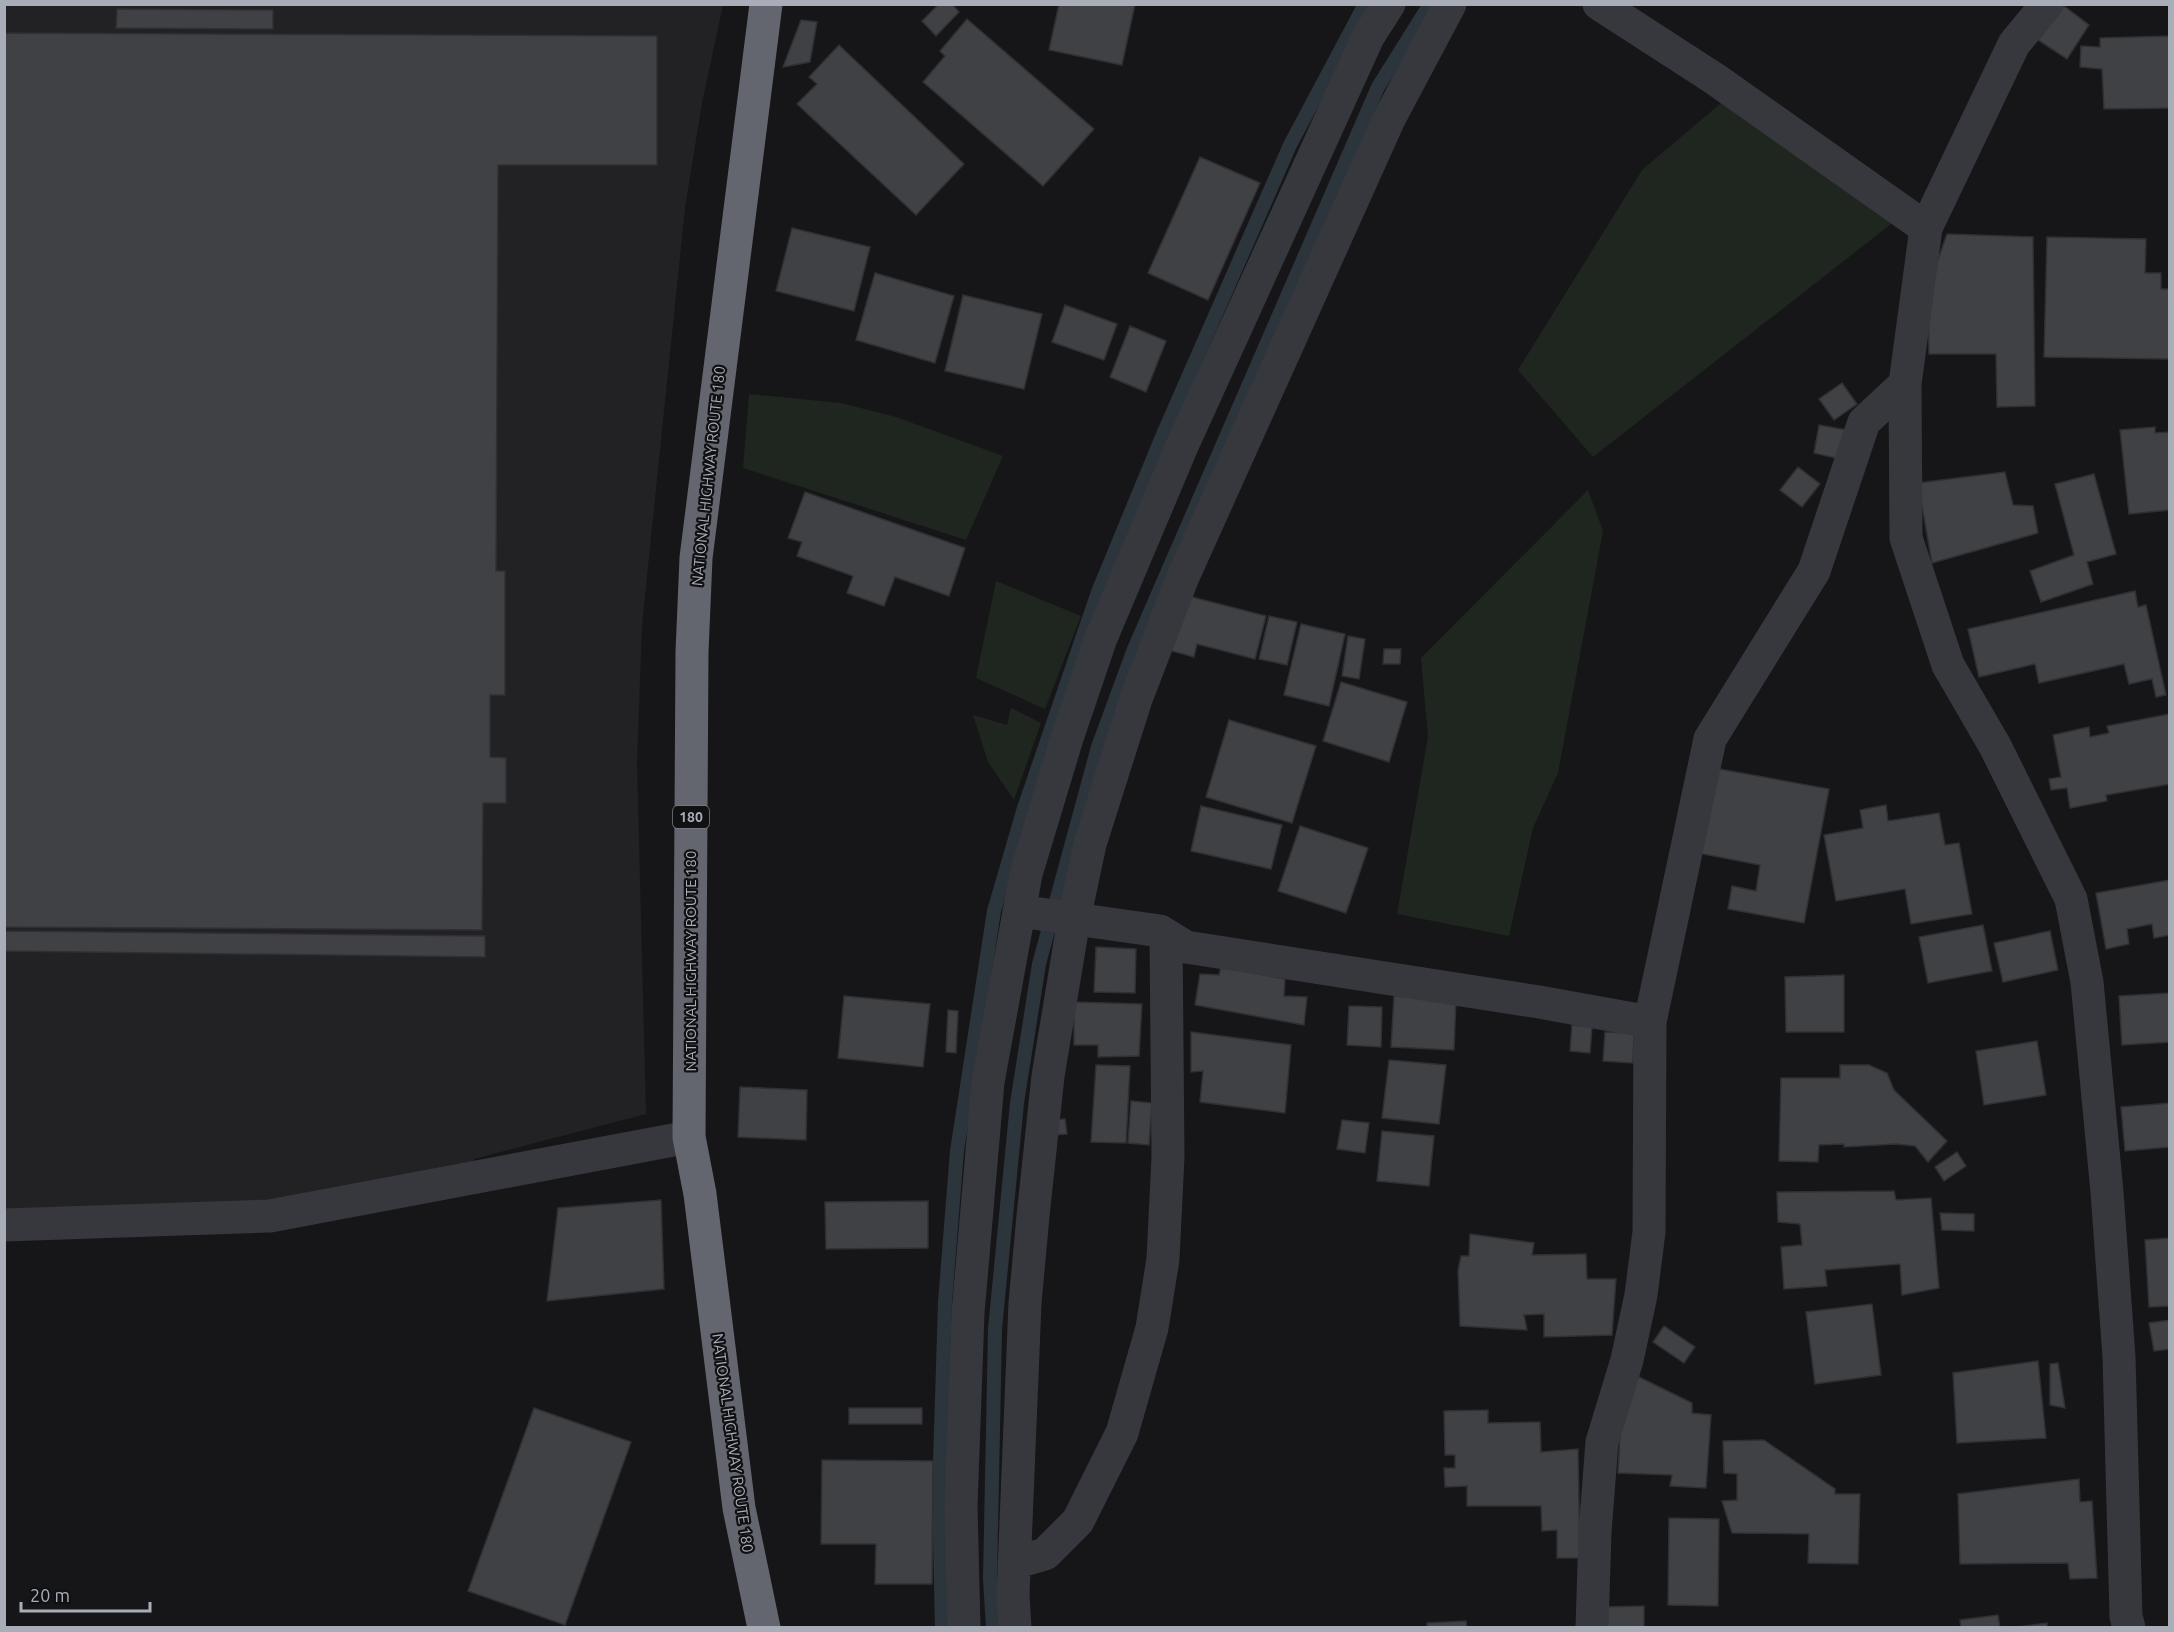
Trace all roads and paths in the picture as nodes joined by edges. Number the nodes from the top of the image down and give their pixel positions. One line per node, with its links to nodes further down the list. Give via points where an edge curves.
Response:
1 (766, 4): 11 (highway, NATIONAL HIGHWAY ROUTE 180 / 180, via 696,558)
2 (1389, 4): 8 (street, via 1368,37 1182,446 1101,638 1066,738 1026,874)
3 (1450, 4): 8 (street, via 1389,119 1182,579 1136,699 1090,844)
4 (1599, 4): 6 (street, via 1715,79)
5 (2047, 4): 6 (street, via 2014,44)
6 (1926, 228): 7 (street)
7 (1905, 384): 10 (street, via 1864,422 1814,571 1710,739); 18 (street, via 1906,538 1948,665 1995,746 2071,898 2087,982 2118,1346 2125,1604)
8 (1048, 915): 9 (street); 13 (street, via 1048,1076 1024,1303); 15 (street, via 988,1082 968,1313 961,1506)
9 (1167, 935): 10 (street, via 1186,946); 13 (street, via 1168,1157 1163,1259 1152,1328 1122,1433 1078,1521 1045,1554)
10 (1650, 1022): 17 (street, via 1649,1232 1627,1360 1602,1442)
11 (689, 1137): 12 (street, via 270,1216); 14 (highway, NATIONAL HIGHWAY ROUTE 180 / 180, via 700,1194 740,1508)
12 (4, 1225)
13 (1014, 1563): 16 (street)
14 (764, 1628)
15 (964, 1628)
16 (1015, 1628)
17 (1592, 1628)
18 (2129, 1628)

